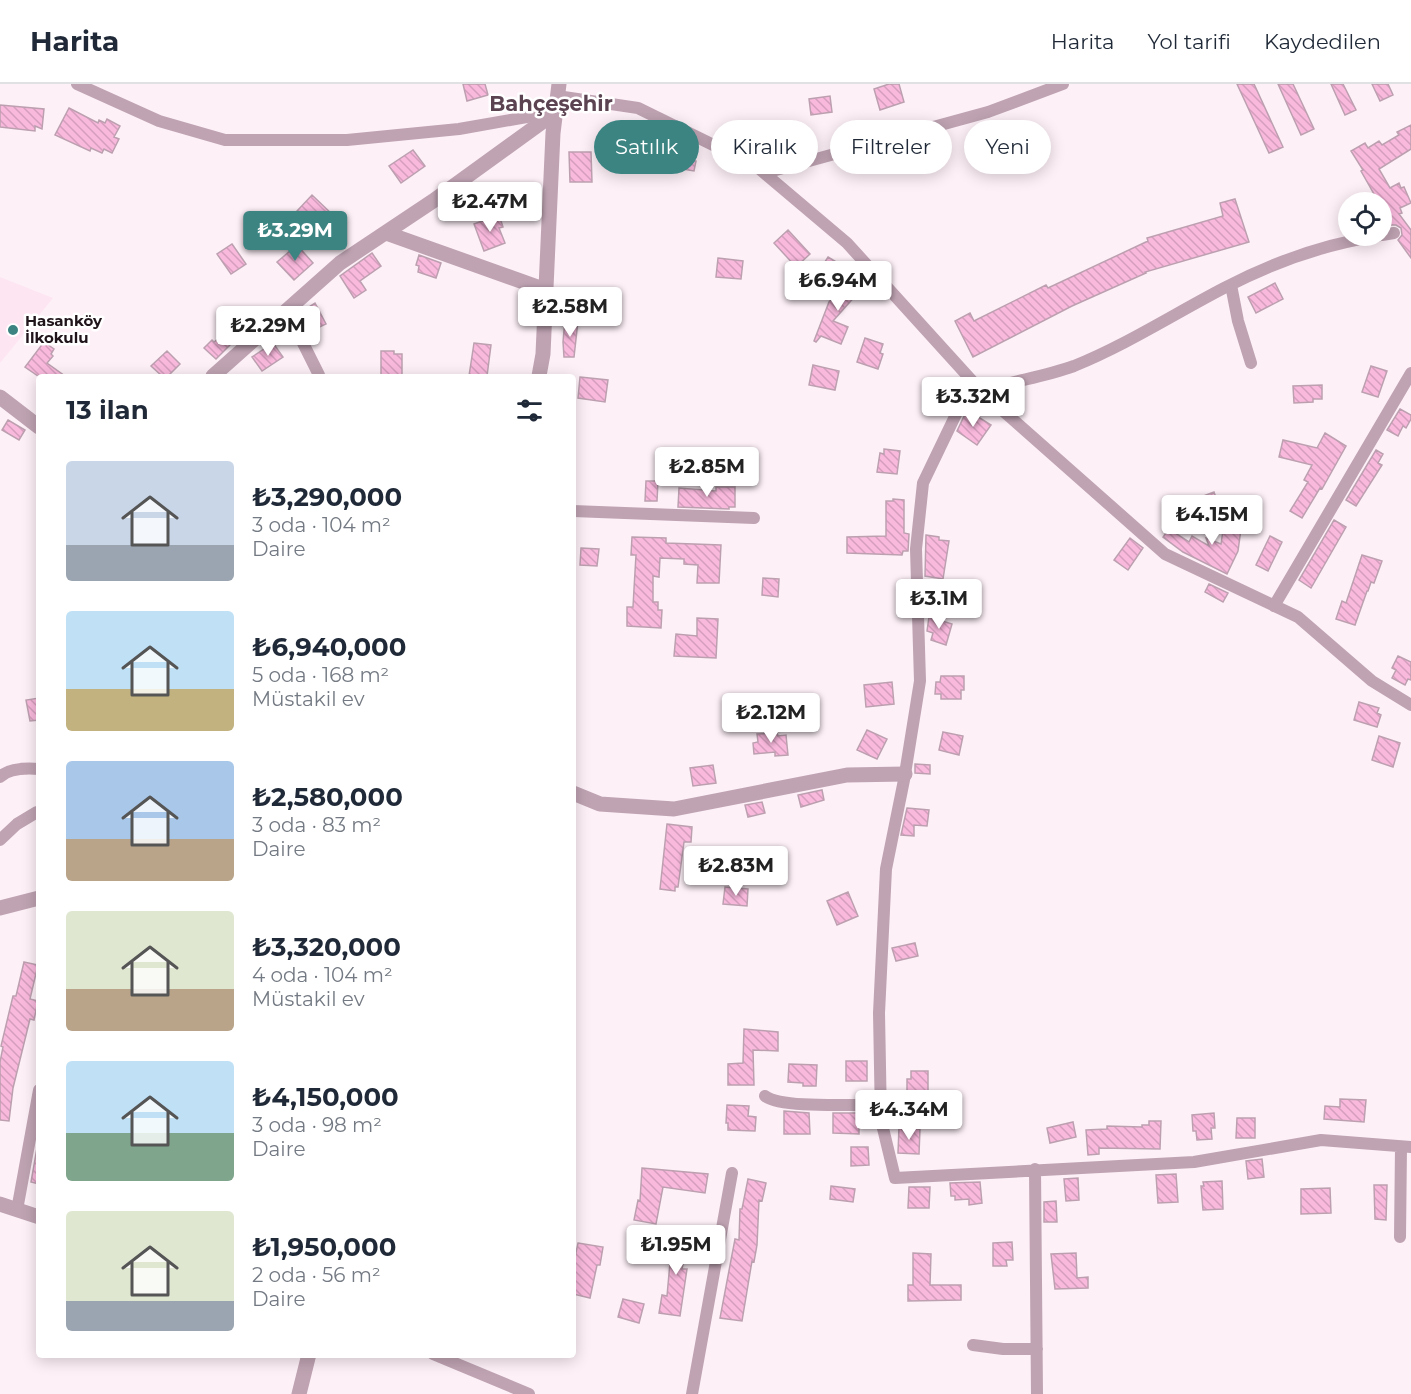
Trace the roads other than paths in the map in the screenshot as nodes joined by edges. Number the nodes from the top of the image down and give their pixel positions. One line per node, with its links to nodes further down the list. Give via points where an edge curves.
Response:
1 (77, 84): 4 (street, via 159,121 225,140 347,140 459,129)
2 (1063, 84): 6 (street, via 988,112)
3 (558, 90): 4 (street); 5 (street, via 638,108)
4 (556, 112): 8 (street); 11 (street)
5 (711, 144)
6 (818, 159)
7 (766, 174): 18 (street, via 847,243)
8 (386, 233): 11 (street); 12 (street, via 340,263)
9 (1338, 243): 10 (street)
10 (1231, 285): 13 (street); 19 (street, via 1073,366)
11 (546, 290): 17 (street)
12 (287, 311): 15 (street); 16 (street)
13 (1251, 363)
14 (1411, 373): 24 (street)
15 (215, 374)
16 (318, 374)
17 (539, 374)
18 (972, 381): 19 (street); 27 (street, via 923,483 916,549 920,681)
19 (982, 391): 24 (street, via 1165,554)
20 (0, 397): 21 (street)
21 (36, 425)
22 (576, 511): 23 (street)
23 (754, 518)
24 (1274, 606): 25 (street, via 1299,617 1372,681)
25 (1411, 705)
26 (36, 769): 28 (street, via 5,772)
27 (905, 774): 29 (street, via 847,775 674,809 600,804); 35 (street, via 886,869 879,1013)
28 (0, 777)
29 (576, 794)
30 (36, 813): 31 (street)
31 (0, 840)
32 (36, 899): 33 (street)
33 (0, 908)
34 (765, 1096): 35 (street, via 786,1103)
35 (881, 1105): 38 (street, via 881,1120 896,1178)
36 (36, 1106): 41 (street)
37 (1406, 1147): 38 (street, via 1321,1140 1194,1162); 43 (street)
38 (1035, 1169): 45 (street)
39 (732, 1173): 50 (street)
40 (0, 1204): 41 (street)
41 (17, 1210): 42 (street)
42 (36, 1216)
43 (1400, 1237)
44 (973, 1346): 45 (street)
45 (1037, 1348): 51 (street)
46 (308, 1358): 48 (street)
47 (443, 1358): 49 (street)
48 (299, 1394)
49 (529, 1394)
50 (692, 1394)
51 (1037, 1394)

